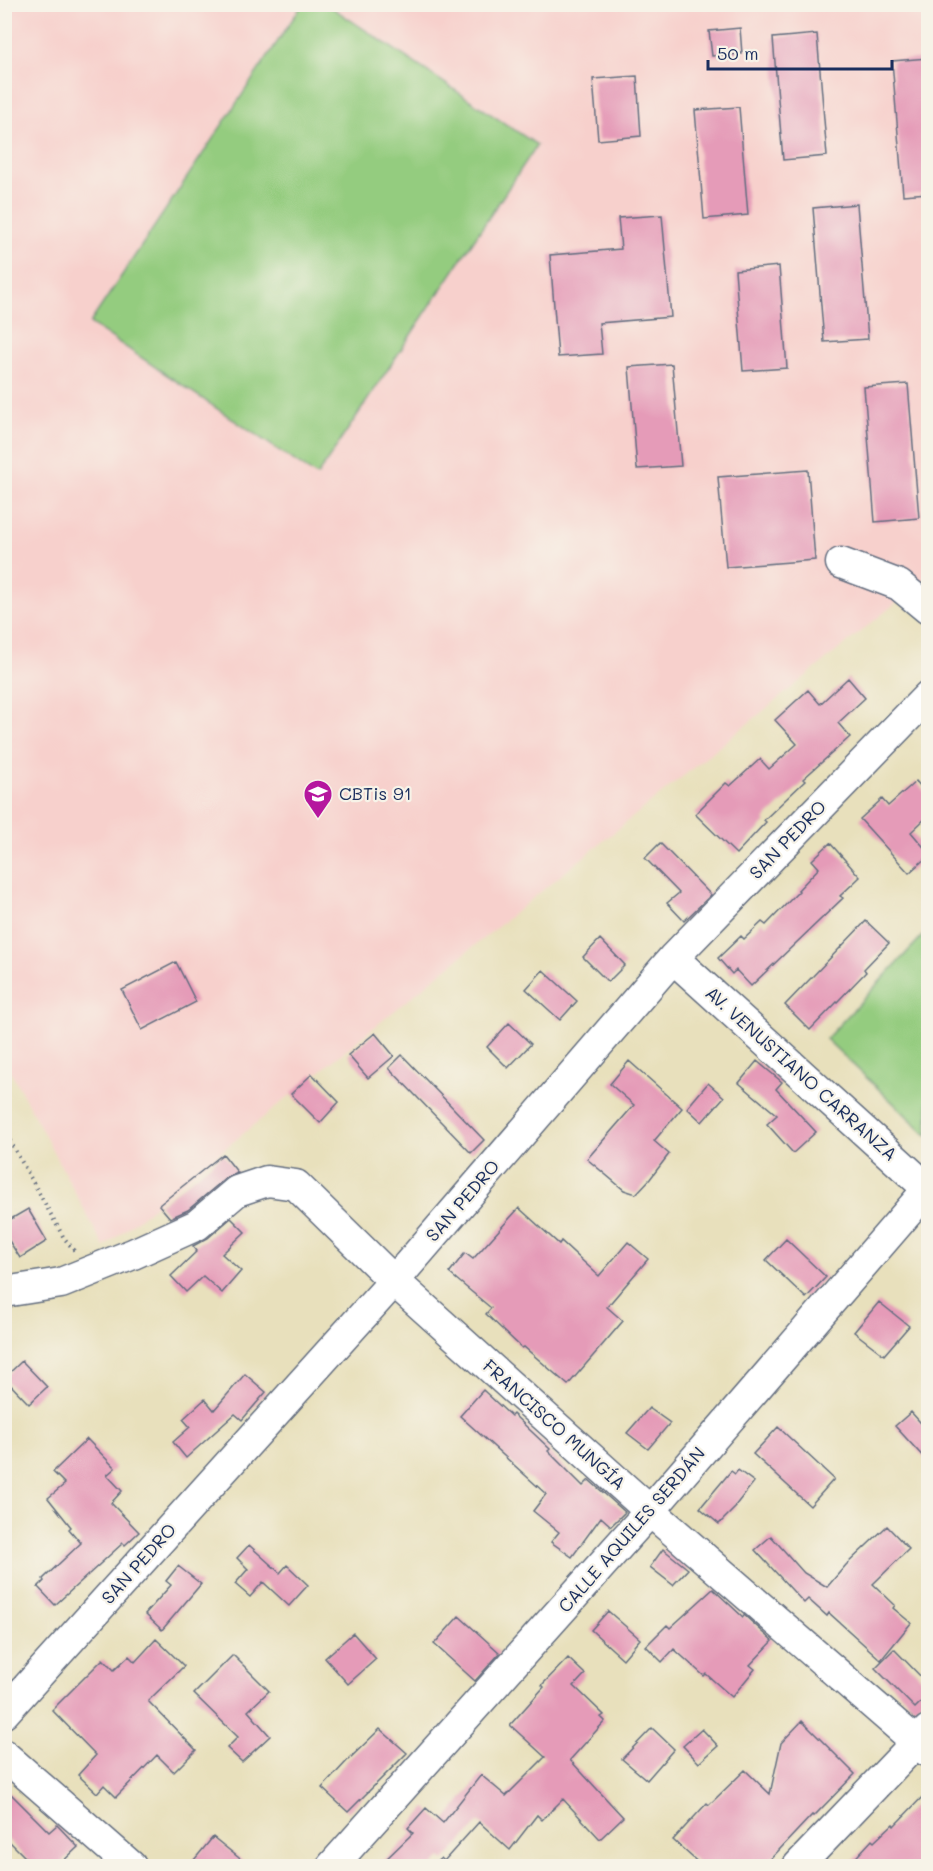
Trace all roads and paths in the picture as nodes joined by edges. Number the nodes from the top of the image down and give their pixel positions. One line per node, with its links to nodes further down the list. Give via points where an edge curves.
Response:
1 (841, 563): 2 (street, via 899,585)
2 (928, 609)
3 (928, 696): 4 (street, SAN PEDRO)
4 (673, 958): 6 (street, AV. VENUSTIANO CARRANZA); 8 (street, SAN PEDRO)
5 (4, 1130): 7 (path, via 64,1238)
6 (928, 1189): 10 (street, CALLE AQUILES SERDÁN)
7 (92, 1270): 8 (street, FRANCISCO MUNGÍA, via 197,1225 237,1191 267,1181 296,1185); 9 (street, via 61,1283)
8 (394, 1281): 10 (street, FRANCISCO MUNGÍA); 11 (street, SAN PEDRO)
9 (4, 1292)
10 (650, 1511): 12 (street, FRANCISCO MUNGÍA); 15 (street, CALLE AQUILES SERDÁN)
11 (4, 1713)
12 (925, 1741): 16 (street)
13 (4, 1755): 14 (street)
14 (131, 1866)
15 (332, 1866)
16 (798, 1866)

